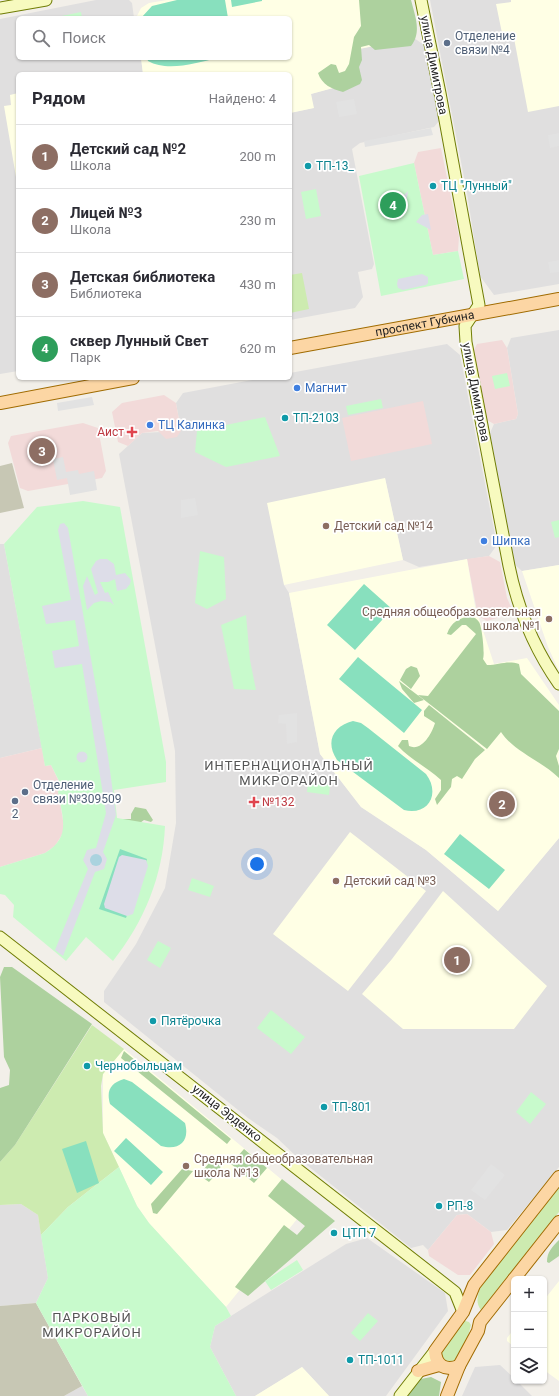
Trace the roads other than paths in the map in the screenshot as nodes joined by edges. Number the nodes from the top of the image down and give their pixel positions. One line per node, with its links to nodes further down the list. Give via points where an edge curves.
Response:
1 (46, 0): 3 (main road)
2 (421, 0): 5 (main road, улица Димитрова, via 479,305)
3 (0, 8)
4 (559, 299): 5 (main road, проспект Губкина)
5 (472, 314): 6 (main road, проспект Губкина); 9 (main road, улица Димитрова, via 466,326 466,342 514,592 533,643)
6 (292, 348)
7 (121, 380): 8 (main road)
8 (0, 403)
9 (559, 684)
10 (0, 937): 15 (main road, улица Эрденко, via 455,1292)
11 (559, 1176): 15 (main road, via 474,1285)
12 (559, 1222): 13 (main road)
13 (516, 1276)
14 (511, 1283): 16 (main road)
15 (463, 1312): 16 (main road, via 474,1314); 17 (main road)
16 (480, 1322): 18 (main road)
17 (435, 1351): 19 (main road, via 436,1359); 20 (main road)
18 (459, 1366): 19 (main road, via 452,1369); 21 (main road)
19 (442, 1367): 20 (main road); 21 (main road, via 449,1381)
20 (418, 1371): 22 (main road)
21 (448, 1393)
22 (400, 1396)

